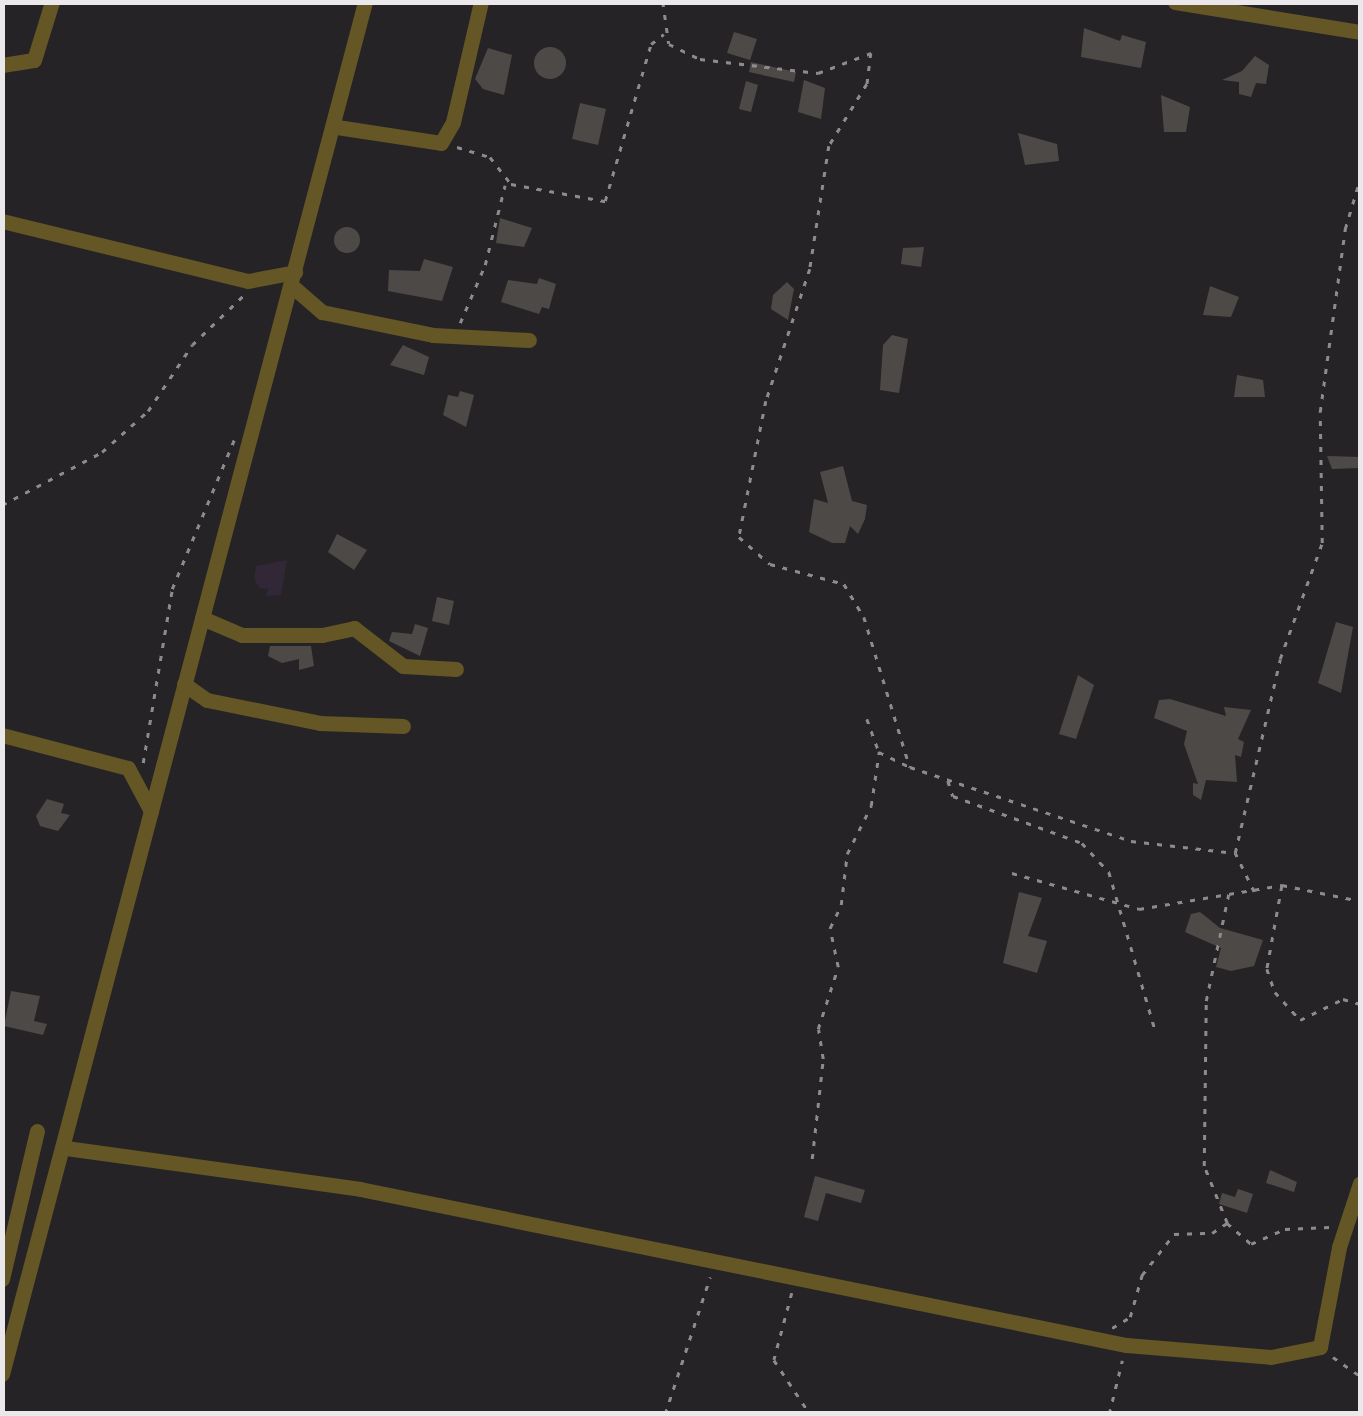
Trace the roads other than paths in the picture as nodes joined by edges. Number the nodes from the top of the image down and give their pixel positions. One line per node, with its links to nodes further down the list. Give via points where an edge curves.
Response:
1 (52, 2): 6 (street, via 34,60)
2 (365, 2): 7 (street)
3 (482, 2): 7 (street, via 441,142)
4 (1176, 2): 5 (street)
5 (1360, 32)
6 (2, 65)
7 (337, 127): 9 (street)
8 (2, 221): 9 (street, via 248,281)
9 (294, 279): 10 (street, via 322,312 452,337); 11 (street)
10 (529, 340)
11 (202, 618): 12 (street, via 242,635 322,636 354,628 403,666); 13 (street)
12 (456, 669)
13 (184, 684): 14 (street, via 207,700 320,723); 16 (street)
14 (403, 726)
15 (2, 735): 16 (street, via 128,768)
16 (151, 810): 18 (street)
17 (38, 1131): 20 (street)
18 (66, 1148): 19 (street, via 360,1188 1126,1345 1271,1358 1320,1347); 21 (street)
19 (1360, 1183)
20 (2, 1279)
21 (2, 1374)

